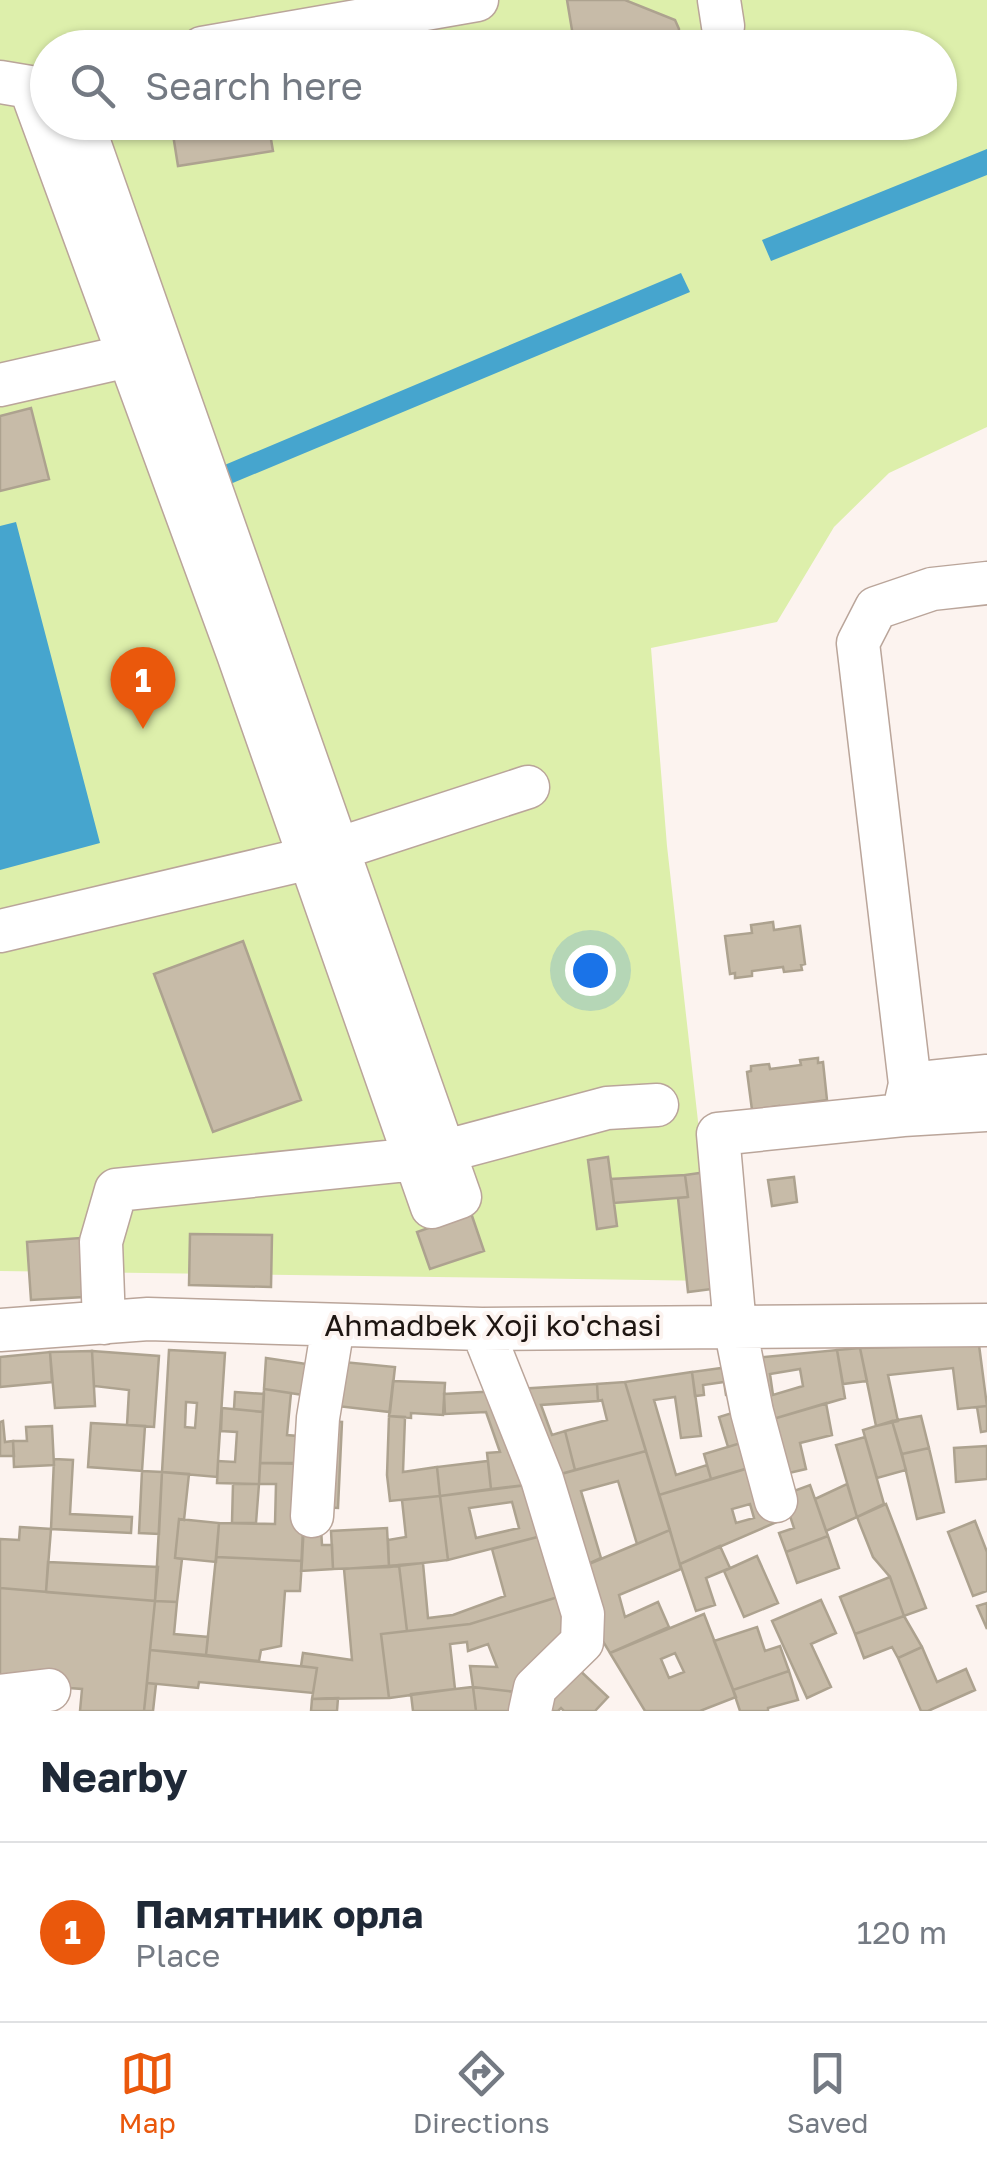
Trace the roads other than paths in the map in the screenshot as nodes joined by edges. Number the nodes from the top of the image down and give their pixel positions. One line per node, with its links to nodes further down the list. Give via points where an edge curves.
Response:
1 (477, 0): 2 (street)
2 (305, 30)
3 (48, 140): 5 (street)
4 (88, 140): 9 (street, via 238,572)
5 (128, 356): 6 (street); 9 (street)
6 (0, 385)
7 (987, 583): 12 (street, via 932,589 876,608 858,643)
8 (528, 787): 9 (street)
9 (324, 853): 10 (street); 15 (street)
10 (0, 931)
11 (987, 1076): 12 (street)
12 (907, 1100): 14 (street); 19 (street, via 718,1134)
13 (657, 1104): 15 (street, via 607,1108)
14 (987, 1110)
15 (430, 1155): 16 (street, via 116,1190 101,1242)
16 (104, 1322): 18 (street, Ahmadbek Xoji ko'chasi); 20 (street, Ahmadbek Xoji ko'chasi)
17 (987, 1325): 19 (street, Ahmadbek Xoji ko'chasi)
18 (333, 1326): 21 (street, Ahmadbek Xoji ko'chasi); 23 (street)
19 (736, 1327): 21 (street, Ahmadbek Xoji ko'chasi); 22 (street)
20 (0, 1330)
21 (482, 1330): 26 (street, via 542,1479 582,1614 582,1642 535,1688)
22 (776, 1501)
23 (312, 1516)
24 (49, 1690): 25 (street)
25 (0, 1696)
26 (530, 1711)

